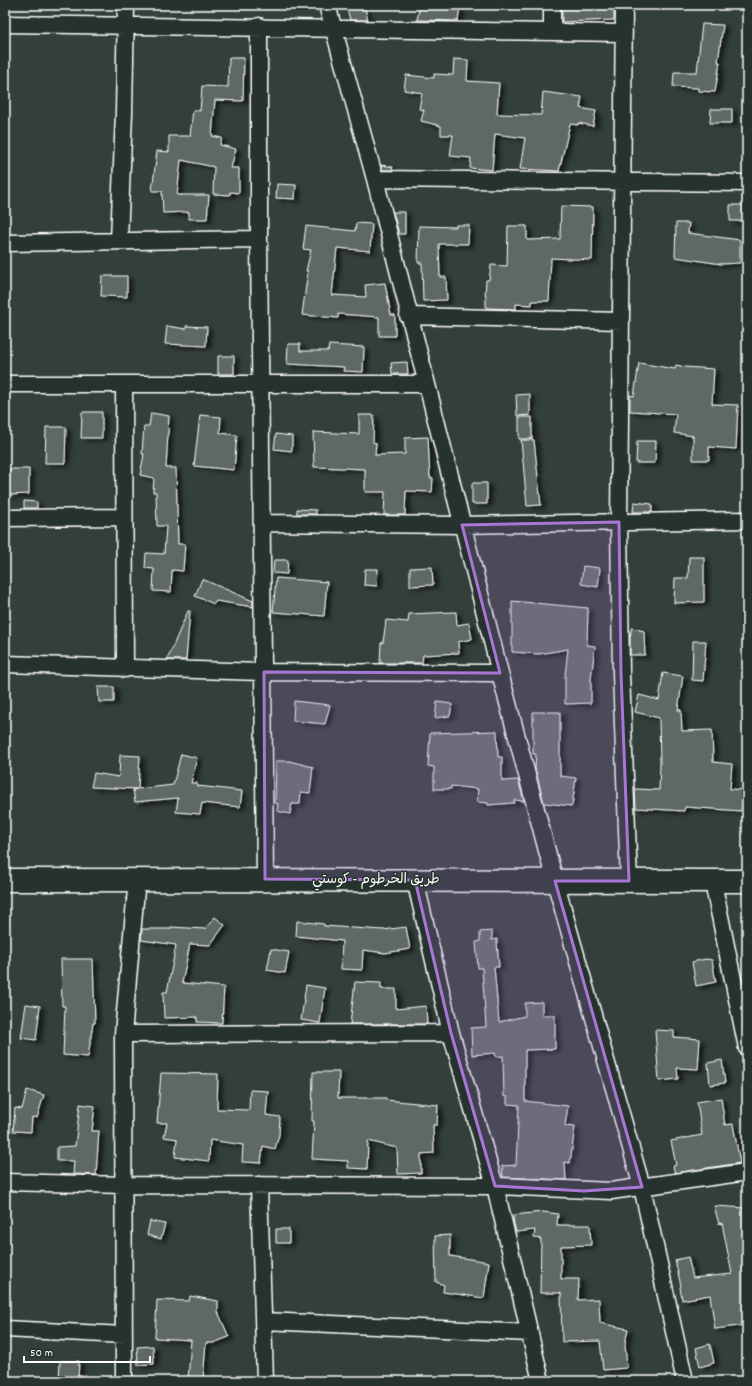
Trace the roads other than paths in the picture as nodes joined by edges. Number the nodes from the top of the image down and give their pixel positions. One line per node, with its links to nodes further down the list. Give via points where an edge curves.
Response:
1 (126, 5): 6 (street)
2 (327, 5): 8 (street)
3 (552, 5): 9 (street)
4 (624, 5): 10 (street)
5 (5, 24): 6 (street)
6 (126, 26): 7 (street); 15 (street)
7 (259, 26): 8 (street); 14 (street)
8 (332, 28): 9 (street); 11 (street)
9 (552, 32): 10 (street)
10 (624, 33): 12 (street)
11 (374, 179): 12 (street); 17 (street)
12 (623, 182): 13 (street); 18 (street)
13 (747, 184)
14 (259, 239): 15 (street); 19 (street)
15 (119, 241): 16 (street)
16 (5, 243)
17 (408, 316): 18 (street); 21 (street)
18 (622, 321): 26 (street)
19 (261, 383): 21 (street); 22 (street); 27 (street)
20 (5, 384): 22 (street)
21 (426, 384): 28 (street)
22 (124, 385): 24 (street)
23 (5, 518): 24 (street)
24 (124, 518): 30 (street)
25 (747, 520): 26 (street)
26 (619, 522): 28 (street); 38 (street, via 621,673)
27 (263, 523): 28 (street); 31 (street)
28 (462, 525): 32 (street)
29 (5, 664): 30 (street)
30 (125, 669): 31 (street)
31 (264, 672): 32 (street); 34 (street)
32 (500, 673): 37 (street)
33 (137, 879): 34 (highway, طريق الخرطوم - كوستي); 35 (highway, طريق الخرطوم - كوستي); 43 (street)
34 (265, 879): 36 (highway, طريق الخرطوم - كوستي)
35 (5, 880)
36 (415, 880): 37 (highway, طريق الخرطوم - كوستي); 42 (street)
37 (555, 881): 38 (highway, طريق الخرطوم - كوستي); 50 (street)
38 (629, 881): 39 (highway, طريق الخرطوم - كوستي)
39 (713, 882): 40 (highway, طريق الخرطوم - كوستي); 41 (street)
40 (747, 882)
41 (745, 1029): 44 (street)
42 (451, 1033): 43 (street); 49 (street)
43 (124, 1034): 47 (street)
44 (747, 1048)
45 (747, 1172): 50 (street)
46 (5, 1182): 47 (street)
47 (124, 1185): 48 (street); 54 (street)
48 (259, 1185): 49 (street); 51 (street)
49 (495, 1186): 50 (street, via 584,1191); 53 (street)
50 (642, 1187): 58 (street)
51 (264, 1321): 53 (street); 56 (street)
52 (5, 1329): 54 (street)
53 (530, 1333): 57 (street)
54 (124, 1335): 55 (street)
55 (124, 1381)
56 (265, 1381)
57 (541, 1381)
58 (685, 1381)

